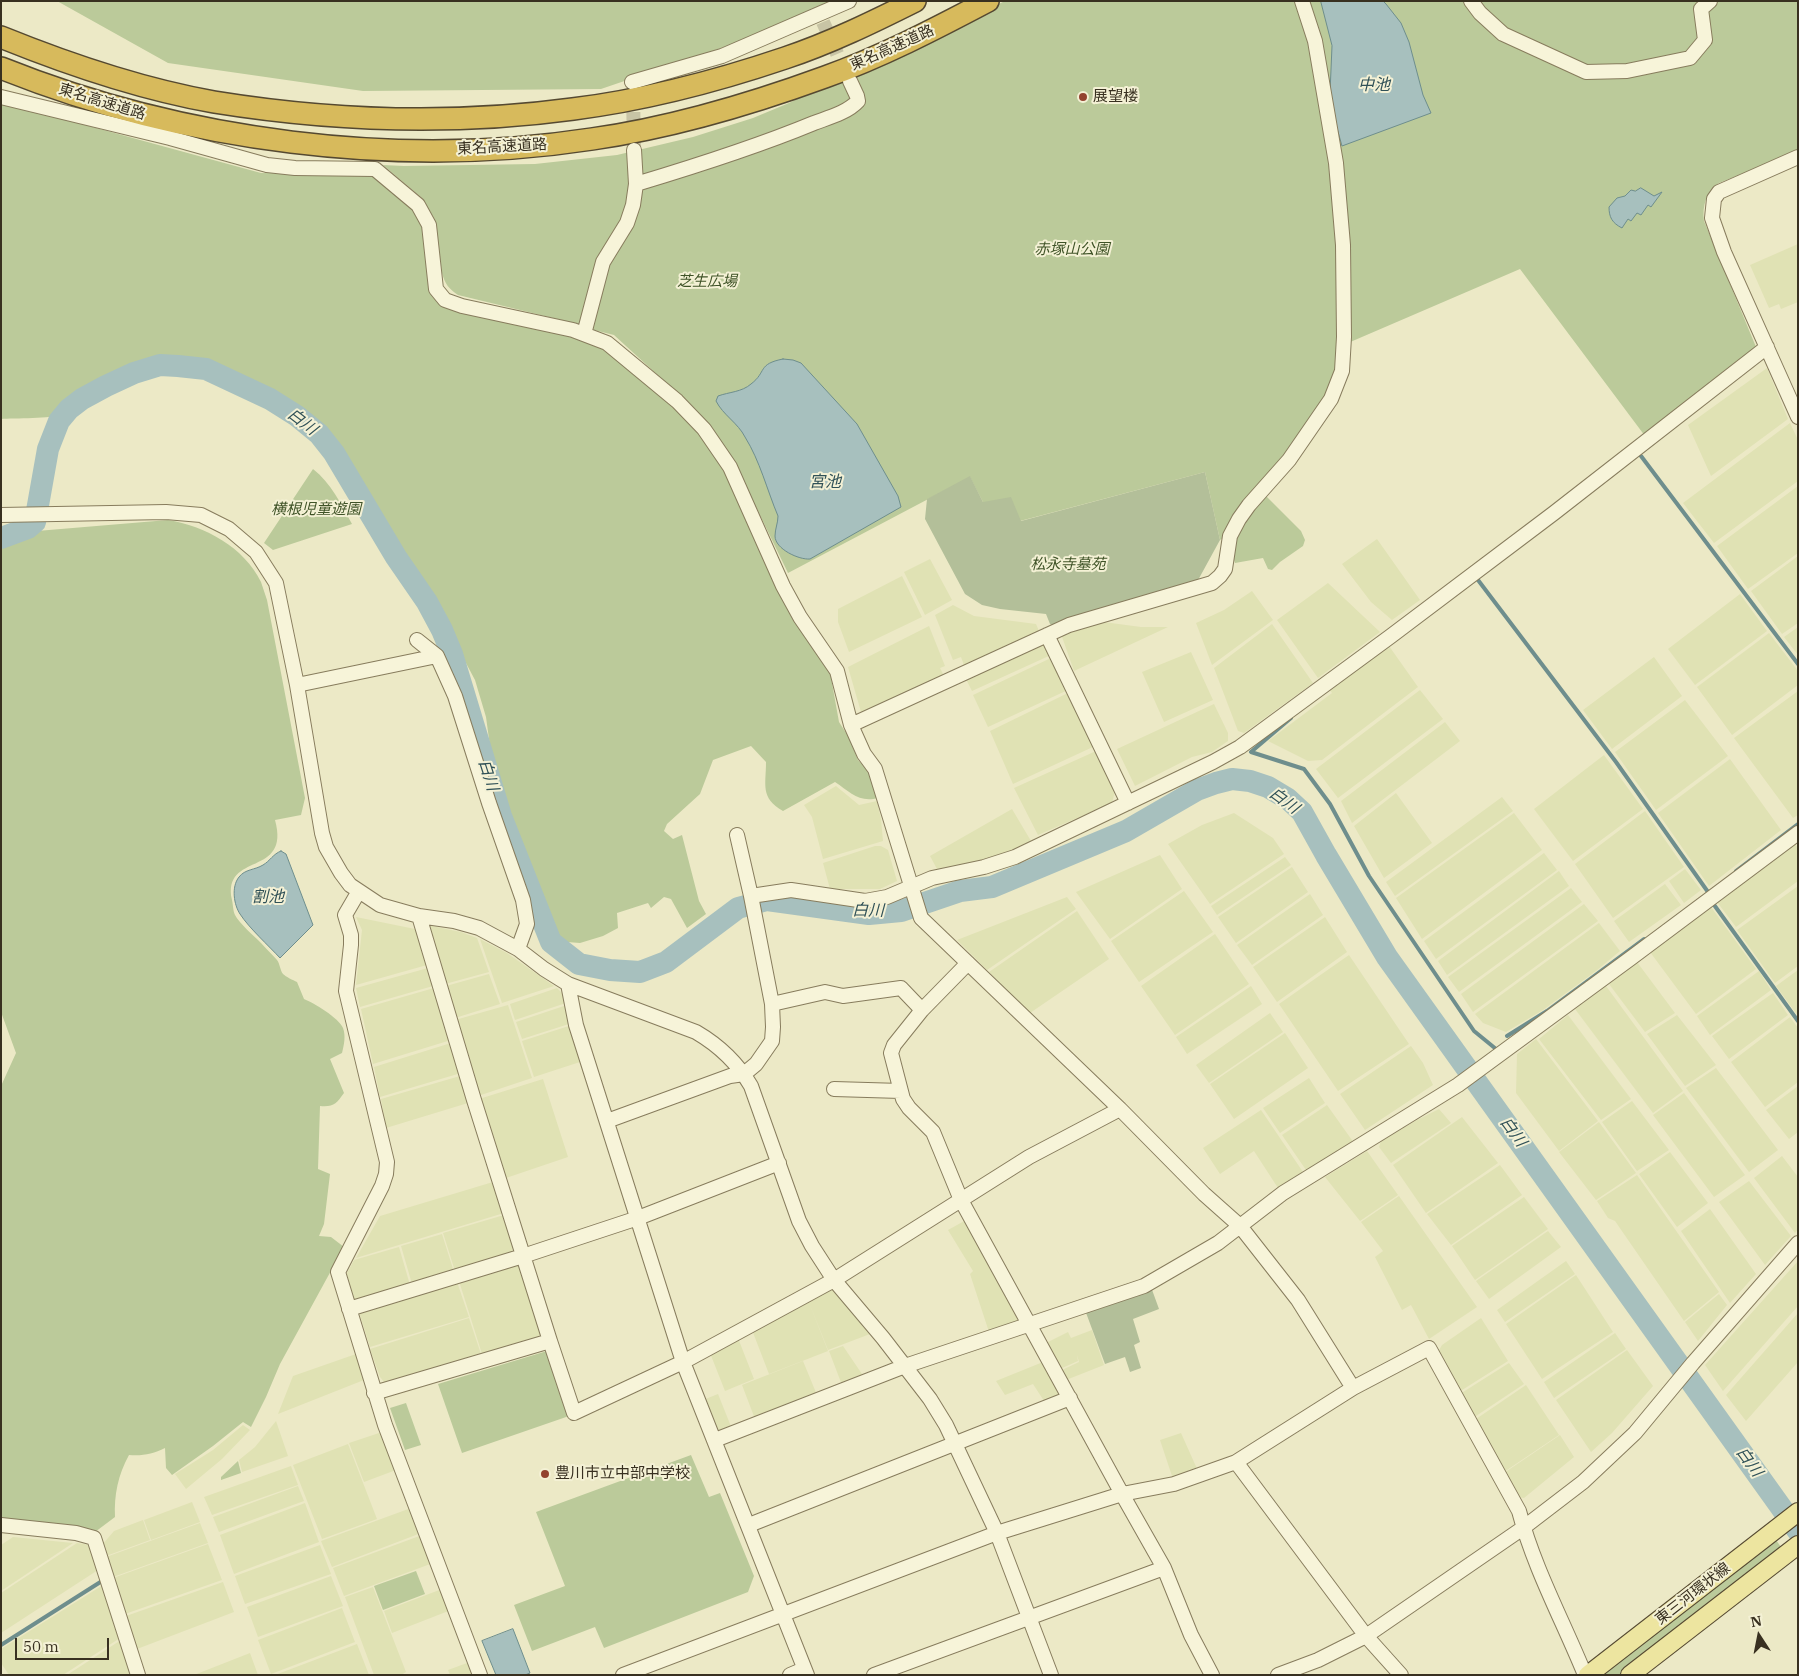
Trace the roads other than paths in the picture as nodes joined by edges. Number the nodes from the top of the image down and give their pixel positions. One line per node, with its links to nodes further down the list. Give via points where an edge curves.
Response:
1 (849, 1): 10 (street, via 821,18 722,56)
2 (915, 1): 7 (highway, 東名高速道路, via 862,28 787,58 710,81 574,109 428,119 344,116 213,102 97,73)
3 (988, 1): 8 (highway, 東名高速道路, via 916,38 826,77 736,106 643,130 591,140 529,146 394,150 267,139 148,116 90,100)
4 (1302, 1): 19 (street, via 1315,41 1336,163 1343,245 1344,337 1338,384 1289,460 1239,519 1230,536 1225,568 1212,583 1069,625)
5 (1471, 1): 6 (street, via 1503,34 1586,72 1626,71 1690,58 1705,40 1702,9)
6 (1710, 1)
7 (1, 37)
8 (1, 68)
9 (850, 81): 14 (street, via 858,101 838,113 765,143)
10 (632, 82)
11 (1, 97): 15 (street, via 267,165 375,169 408,196 424,215 429,225 436,289 445,300)
12 (634, 150): 14 (street)
13 (1798, 157): 16 (street, via 1720,192 1712,207 1712,218 1724,252)
14 (636, 184): 15 (street, via 627,223 603,262)
15 (584, 334): 23 (street, via 607,343 677,402 720,450 783,586 837,671)
16 (1767, 347): 17 (street); 24 (street, via 1547,519 1240,747)
17 (1798, 417)
18 (1, 515): 22 (street, via 166,512 201,516 229,529 256,552 276,583)
19 (1047, 635): 23 (street); 24 (street)
20 (417, 640): 21 (street)
21 (437, 656): 22 (street); 31 (street, via 455,696 523,900 527,924)
22 (297, 685): 28 (street, via 326,847 341,873)
23 (851, 725): 27 (street, via 875,769)
24 (1128, 803): 27 (street, via 1015,857 932,878)
25 (1798, 833): 44 (street, via 1462,1082 1283,1193)
26 (737, 835): 29 (street)
27 (912, 889): 29 (street, via 865,901 791,890); 32 (street, via 921,918)
28 (359, 892): 30 (street, via 380,905); 48 (street, via 345,915 351,935 346,992 387,1162 382,1186 338,1272)
29 (751, 896): 34 (street)
30 (419, 916): 31 (street, via 479,928); 46 (street)
31 (518, 949): 33 (street)
32 (968, 963): 35 (street); 39 (street)
33 (568, 984): 36 (street, via 696,1032 729,1055); 40 (street, via 576,1025)
34 (772, 1004): 35 (street, via 825,992 843,996 902,988); 36 (street, via 772,1041 756,1064)
35 (922, 1010): 38 (street, via 891,1053)
36 (744, 1074): 40 (street, via 730,1076); 41 (street)
37 (834, 1089): 38 (street)
38 (901, 1091): 42 (street, via 909,1108 933,1132)
39 (1120, 1109): 42 (street, via 1029,1157); 44 (street)
40 (607, 1121): 43 (street)
41 (779, 1163): 43 (street); 47 (street, via 798,1221)
42 (961, 1200): 47 (street); 49 (street)
43 (638, 1218): 46 (street); 51 (street)
44 (1240, 1226): 49 (street, via 1218,1243 1144,1286); 53 (street, via 1298,1300)
45 (1798, 1243): 63 (street, via 1635,1433 1583,1482)
46 (523, 1256): 48 (street); 50 (street)
47 (834, 1280): 51 (street); 52 (street)
48 (349, 1309): 54 (street)
49 (1030, 1325): 52 (street); 55 (street)
50 (550, 1341): 51 (street, via 574,1413); 54 (street)
51 (683, 1362): 56 (street)
52 (905, 1366): 56 (street); 57 (street, via 930,1398)
53 (1354, 1388): 58 (street); 63 (street, via 1428,1348 1519,1511)
54 (374, 1393): 72 (street)
55 (1070, 1398): 57 (street); 59 (street)
56 (715, 1440): 61 (street)
57 (954, 1444): 61 (street); 64 (street)
58 (1236, 1462): 59 (street, via 1174,1484); 69 (street)
59 (1122, 1494): 64 (street); 66 (street)
60 (1798, 1512): 80 (main road, 東三河環状線)
61 (749, 1524): 67 (street)
62 (1, 1525): 71 (street, via 94,1538)
63 (1523, 1528): 69 (street); 80 (street)
64 (998, 1533): 67 (street); 68 (street)
65 (1793, 1549): 81 (main road, 東三河環状線)
66 (1164, 1568): 68 (street); 77 (street)
67 (783, 1614): 70 (street); 73 (street)
68 (1030, 1617): 75 (street); 76 (street)
69 (1366, 1636): 78 (street); 79 (street)
70 (806, 1672): 74 (street)
71 (138, 1675)
72 (480, 1675)
73 (623, 1675)
74 (790, 1675)
75 (874, 1675)
76 (1052, 1675)
77 (1212, 1675)
78 (1278, 1675)
79 (1401, 1675)
80 (1586, 1675)
81 (1630, 1675)

